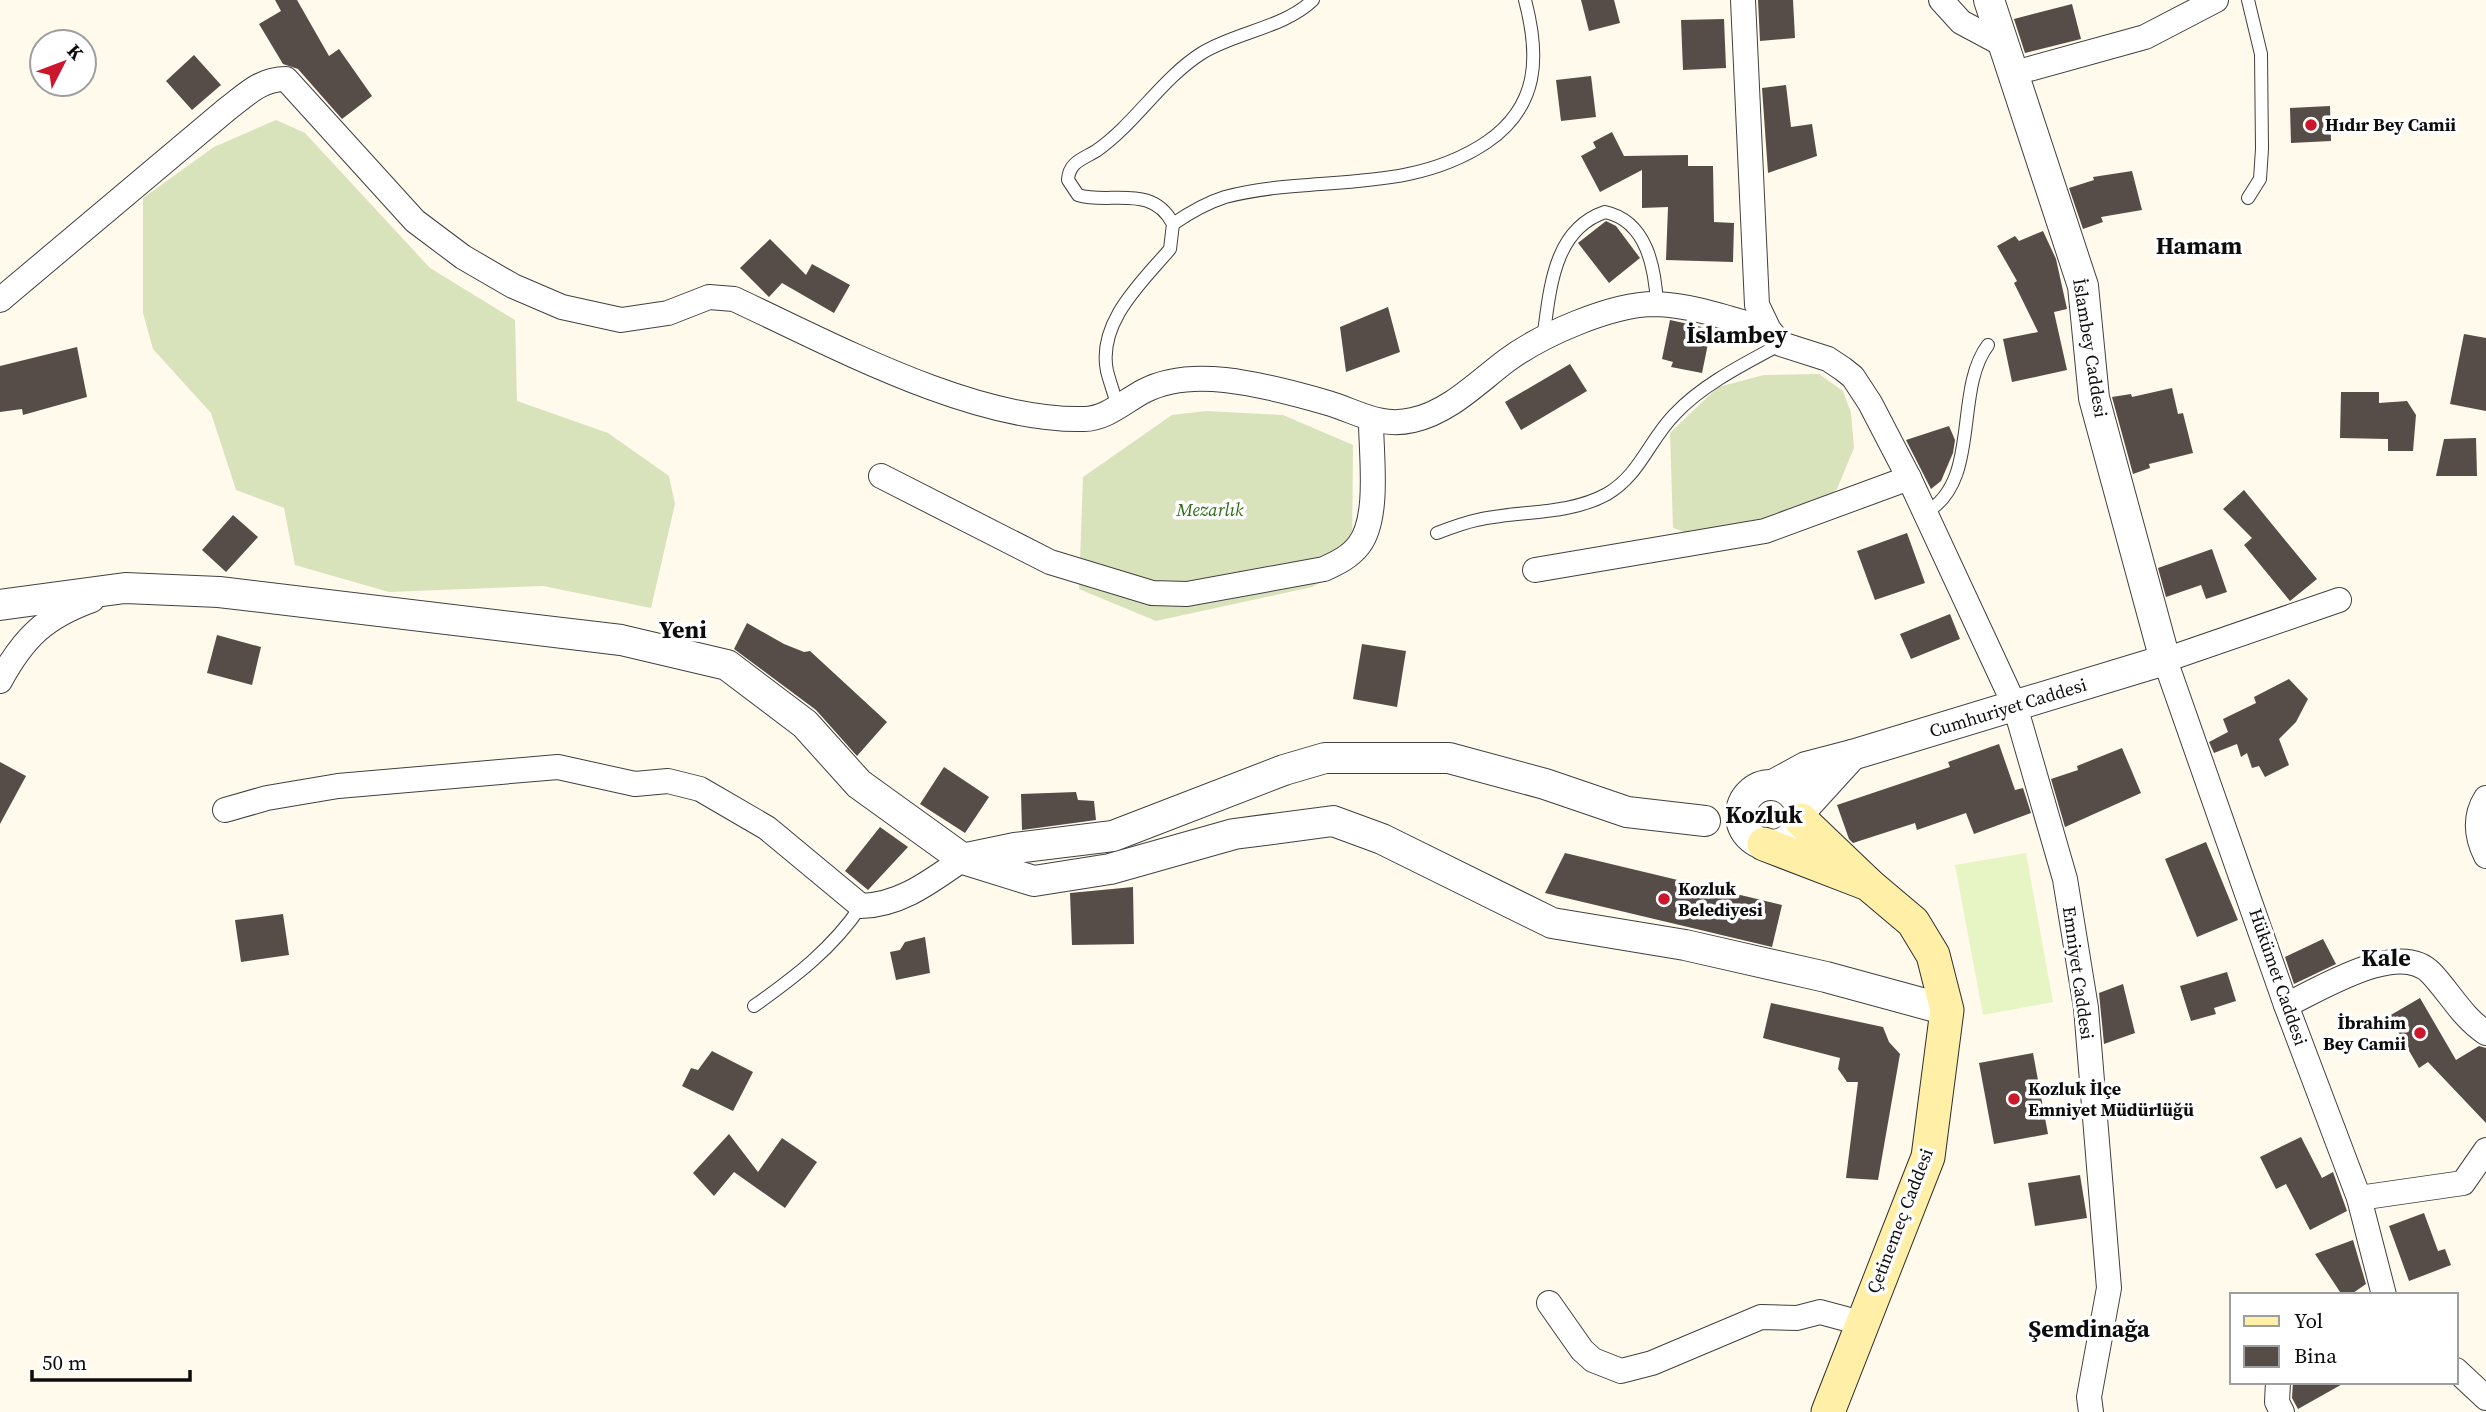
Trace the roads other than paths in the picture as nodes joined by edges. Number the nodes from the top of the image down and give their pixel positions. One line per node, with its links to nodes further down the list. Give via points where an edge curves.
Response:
1 (1312, 0): 11 (lane, via 1298,12 1190,61 1116,134 1071,167 1068,180 1078,195 1130,196 1154,205)
2 (1525, 0): 11 (lane, via 1533,53 1531,84 1512,121 1477,148 1447,164 1409,175 1223,198)
3 (1743, 0): 14 (street, via 1757,305)
4 (1941, 0): 8 (street, via 1961,22)
5 (1989, 0): 8 (street, İslambey Caddesi)
6 (2216, 0): 9 (street, via 2145,37)
7 (2248, 0): 10 (lane, via 2261,54 2262,135 2260,179)
8 (2002, 44): 9 (street, İslambey Caddesi)
9 (2011, 74): 27 (street, İslambey Caddesi, via 2083,286 2094,398)
10 (2248, 198)
11 (1173, 224): 17 (lane, via 1170,249 1125,301 1108,346 1107,371)
12 (0, 300): 17 (street, via 263,81 286,79 415,221 463,257 537,297 588,315 621,320 653,317 709,297 734,299 924,384 982,402 1035,416 1087,420)
13 (1657, 304): 14 (street, Emniyet Caddesi, via 1709,313); 15 (street, Emniyet Caddesi, via 1615,310); 15 (lane, via 1656,278 1647,250 1626,220 1605,212 1585,221 1565,244 1552,280)
14 (1775, 337): 20 (street, Emniyet Caddesi, via 1828,359 1853,377); 22 (lane, via 1676,412 1632,474 1609,493 1541,513 1478,519)
15 (1543, 340): 18 (street, Emniyet Caddesi, via 1525,347 1446,408 1413,420)
16 (1988, 345): 21 (lane, via 1973,372 1950,491)
17 (1118, 408): 18 (street, via 1145,390 1189,377 1271,387)
18 (1371, 421): 19 (street, via 1372,503 1359,545 1324,569 1187,594 1152,593 1050,562)
19 (881, 476)
20 (1909, 478): 21 (street, Emniyet Caddesi); 23 (street, via 1765,531)
21 (1925, 513): 29 (street, Emniyet Caddesi)
22 (1437, 533)
23 (1535, 569)
24 (125, 588): 26 (street); 28 (street, via 61,612 35,629); 38 (street, via 231,593 621,640 727,665 805,724 859,784)
25 (2339, 600): 27 (street)
26 (0, 605)
27 (2165, 660): 29 (street, Cumhuriyet Caddesi); 41 (street, Hükümet Caddesi)
28 (0, 681)
29 (2014, 706): 30 (street, Cumhuriyet Caddesi); 54 (street, Emniyet Caddesi, via 2065,879 2086,1008 2109,1287 2089,1397)
30 (1852, 755): 31 (street, Cumhuriyet Caddesi, via 1806,767); 34 (street)
31 (1760, 791): 34 (street, via 1791,793); 35 (street, Cumhuriyet Caddesi); 36 (street, via 1741,816 1748,834)
32 (2486, 798): 37 (street, via 2477,822)
33 (225, 810): 40 (street, via 338,786 558,767 635,784 668,781 700,789 767,828)
34 (1801, 815): 36 (street, via 1798,830 1783,843); 39 (main road, Çetinemeç Caddesi)
35 (1705, 821): 36 (street); 38 (street, via 1627,812 1448,758 1325,758 1113,836)
36 (1760, 842): 39 (main road, Çetinemeç Caddesi)
37 (2486, 856)
38 (963, 859): 40 (street, via 904,897 882,906); 43 (street, via 1034,881 1110,869 1234,834 1333,821 1382,839 1552,923 1685,945)
39 (1868, 884): 43 (main road, Çetinemeç Caddesi, via 1913,922 1934,955)
40 (861, 906): 42 (lane, via 820,956)
41 (2286, 1005): 44 (street, via 2368,967 2407,959 2429,971 2470,1022); 46 (street, Hükümet Caddesi)
42 (754, 1006)
43 (1947, 1010): 49 (main road, Çetinemeç Caddesi, via 1928,1157)
44 (2486, 1033)
45 (2486, 1150): 46 (street, via 2463,1184)
46 (2359, 1198): 47 (street, Hükümet Caddesi)
47 (2380, 1293)
48 (1549, 1303): 49 (street, via 1592,1360 1621,1371 1652,1363 1761,1317 1797,1318 1820,1312)
49 (1861, 1323): 53 (main road, Çetinemeç Caddesi)
50 (2458, 1372): 52 (street)
51 (2278, 1384): 55 (street)
52 (2486, 1398)
53 (1828, 1412)
54 (2091, 1412)
55 (2282, 1412)

